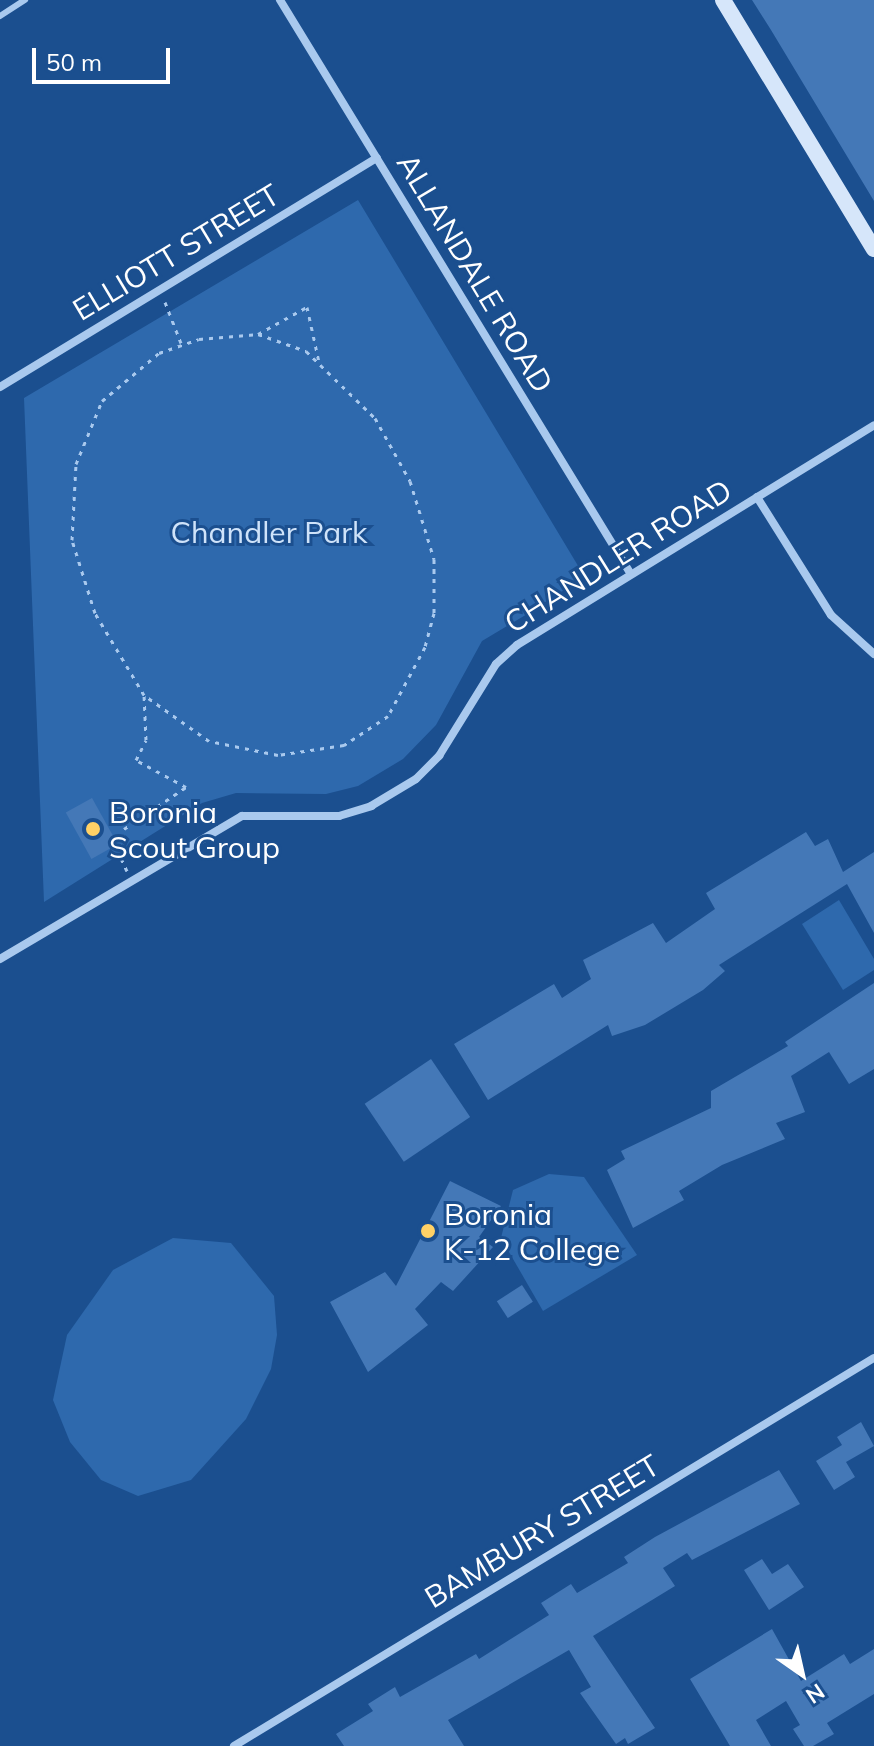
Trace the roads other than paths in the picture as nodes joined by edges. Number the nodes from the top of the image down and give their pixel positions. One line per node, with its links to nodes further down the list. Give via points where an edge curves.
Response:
1 (25, 0): 4 (lane)
2 (280, 0): 5 (street, ALLANDALE ROAD)
3 (723, 0): 6 (main road)
4 (0, 16)
5 (377, 158): 7 (street, ELLIOTT STREET); 10 (street, ALLANDALE ROAD)
6 (874, 249)
7 (0, 387)
8 (874, 425): 9 (street, CHANDLER ROAD)
9 (757, 497): 10 (street, CHANDLER ROAD); 11 (street, via 831,615)
10 (629, 571): 12 (street, CHANDLER ROAD, via 496,664 439,756 416,779 371,806 339,816 242,816)
11 (874, 654)
12 (0, 959)
13 (874, 1358): 14 (street, BAMBURY STREET)
14 (234, 1746)

